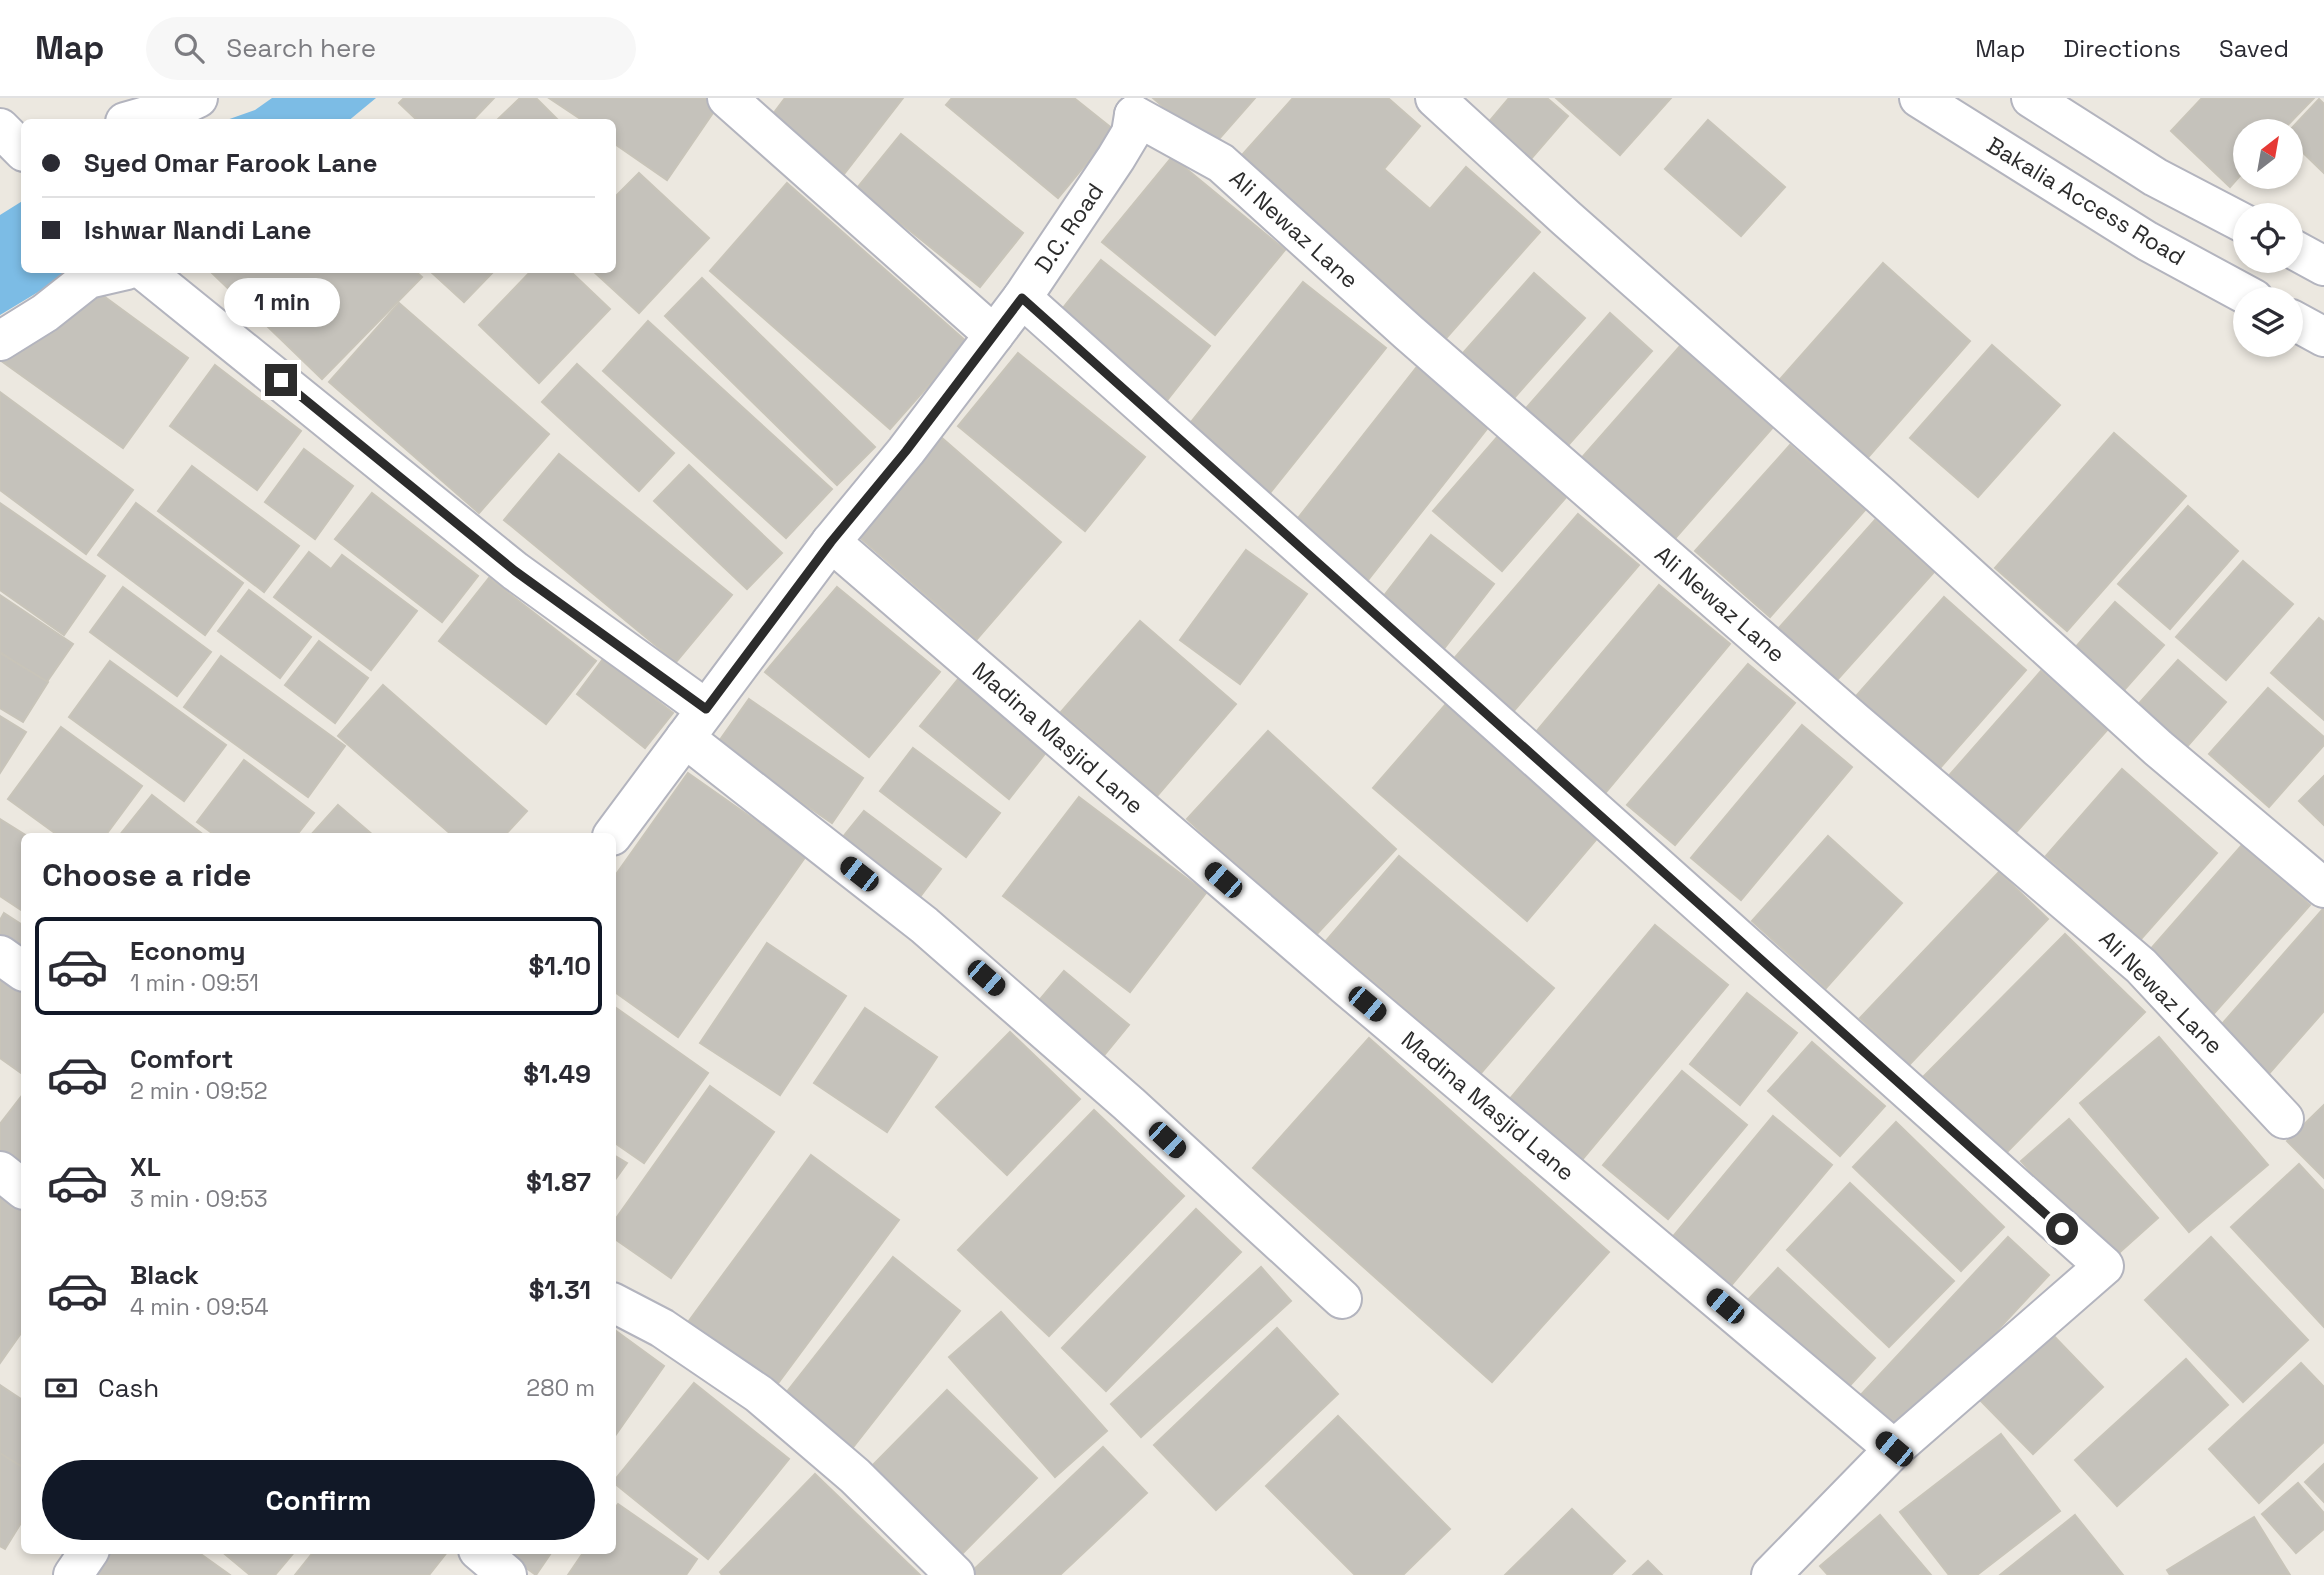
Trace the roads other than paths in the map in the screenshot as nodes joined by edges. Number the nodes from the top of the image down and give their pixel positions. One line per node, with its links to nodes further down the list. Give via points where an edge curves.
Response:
1 (198, 98): 8 (street)
2 (727, 98): 20 (street)
3 (1435, 98): 26 (street, via 2158,748)
4 (1919, 98): 17 (street, Bakalia Access Road, via 2147,241)
5 (2031, 98): 12 (street, via 2155,177)
6 (1130, 107): 18 (street, D.C. Road, via 1131,133); 29 (street, Ali Newaz Lane, via 1221,163 1408,332 2141,966)
7 (0, 112): 9 (street)
8 (136, 119)
9 (21, 120)
10 (0, 128): 11 (street)
11 (21, 149)
12 (2233, 218)
13 (2303, 255): 14 (street)
14 (2324, 266)
15 (114, 273): 22 (street, via 88,279)
16 (147, 273): 24 (street)
17 (2233, 288)
18 (1022, 298): 20 (street, D.C. Road); 34 (street, via 2104,1266)
19 (2303, 326): 21 (street)
20 (994, 335): 23 (street, D.C. Road)
21 (2324, 337)
22 (0, 341)
23 (831, 542): 24 (street, D.C. Road); 34 (street, Madina Masjid Lane)
24 (695, 723): 25 (street, D.C. Road); 32 (street, via 1129,1104)
25 (614, 833)
26 (2324, 888)
27 (0, 955): 28 (street)
28 (21, 970)
29 (2284, 1118)
30 (0, 1171): 31 (street)
31 (21, 1188)
32 (1342, 1299)
33 (616, 1304): 39 (street, via 662,1328 759,1394 855,1476)
34 (1894, 1449): 40 (street)
35 (87, 1554): 37 (street)
36 (483, 1554): 38 (street)
37 (72, 1575)
38 (507, 1575)
39 (956, 1575)
40 (1771, 1575)

